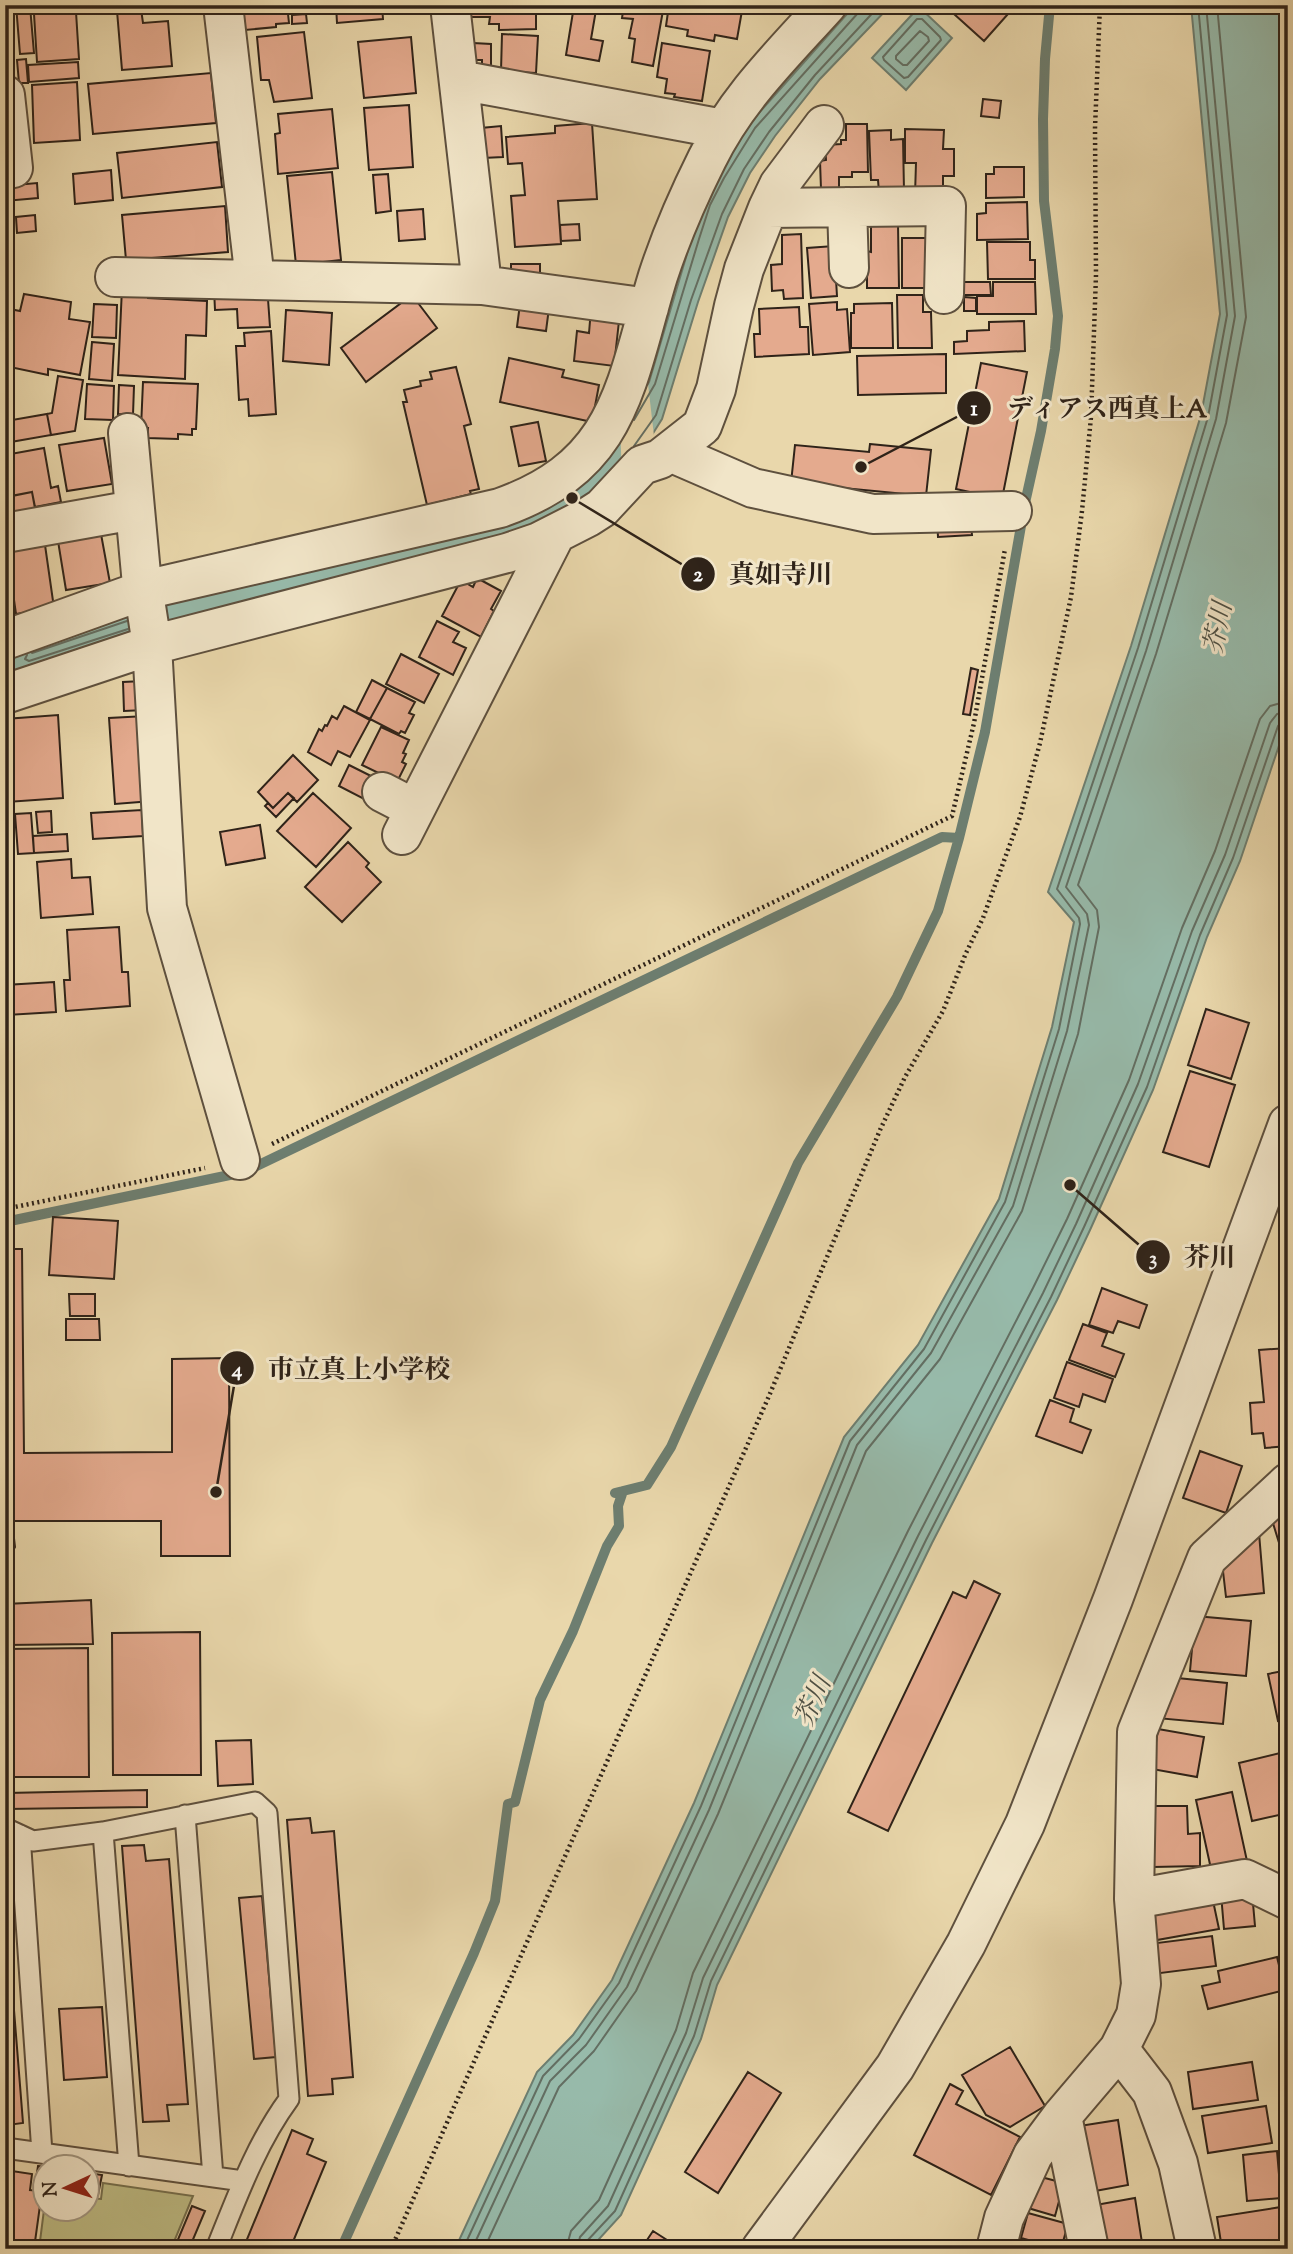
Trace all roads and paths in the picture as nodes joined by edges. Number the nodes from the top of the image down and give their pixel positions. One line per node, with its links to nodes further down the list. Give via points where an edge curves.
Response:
1 (223, 5): 14 (street)
2 (450, 5): 5 (street)
3 (827, 5): 8 (street, via 748,92)
4 (1100, 5): 49 (path, via 1094,340 1085,484 1071,597 1020,817 943,1011 880,1130 769,1395)
5 (459, 80): 8 (street); 15 (street)
6 (5, 95): 9 (street)
7 (824, 125): 11 (street, via 779,185)
8 (723, 129): 17 (street, via 680,216)
9 (13, 168)
10 (847, 207): 11 (street); 12 (street); 16 (street, via 946,206)
11 (768, 208): 20 (street, via 744,269 716,389 702,426)
12 (849, 268)
13 (115, 277): 14 (street)
14 (255, 280): 15 (street)
15 (482, 285): 17 (street)
16 (944, 294)
17 (649, 308): 18 (street)
18 (627, 395): 20 (street); 25 (street, via 578,463 521,501)
19 (128, 433): 21 (street)
20 (650, 457): 22 (street, via 753,488 873,514); 24 (street, via 602,508)
21 (134, 510): 23 (street); 25 (street)
22 (1012, 510): 30 (path, via 974,723 952,816)
23 (5, 533)
24 (555, 535): 25 (street, via 507,553); 28 (street)
25 (148, 618): 26 (street); 27 (street); 30 (street, via 167,908)
26 (5, 640)
27 (5, 694)
28 (399, 812)
29 (1288, 1124): 50 (street, via 1025,1824 967,1944 895,2067)
30 (240, 1160): 31 (path)
31 (5, 1209)
32 (1288, 1483): 36 (street, via 1207,1558 1137,1732)
33 (185, 1815): 35 (lane); 45 (lane); 46 (lane, via 255,1802 267,1814 289,2099)
34 (12, 1831): 35 (lane, via 33,1841); 42 (lane)
35 (103, 1832): 44 (lane)
36 (1134, 1899): 37 (street, via 1245,1880); 38 (street, via 1141,1984 1136,2015)
37 (1288, 1900)
38 (1119, 2049): 39 (street); 52 (street, via 1152,2091 1178,2163)
39 (1062, 2116): 47 (street, via 1033,2155); 51 (street)
40 (5, 2148): 41 (lane)
41 (35, 2152)
42 (42, 2152)
43 (102, 2161): 44 (lane)
44 (128, 2165): 45 (lane)
45 (213, 2177): 46 (lane)
46 (243, 2181): 48 (lane)
47 (994, 2238)
48 (216, 2249)
49 (391, 2249)
50 (761, 2249)
51 (1089, 2249)
52 (1197, 2249)

